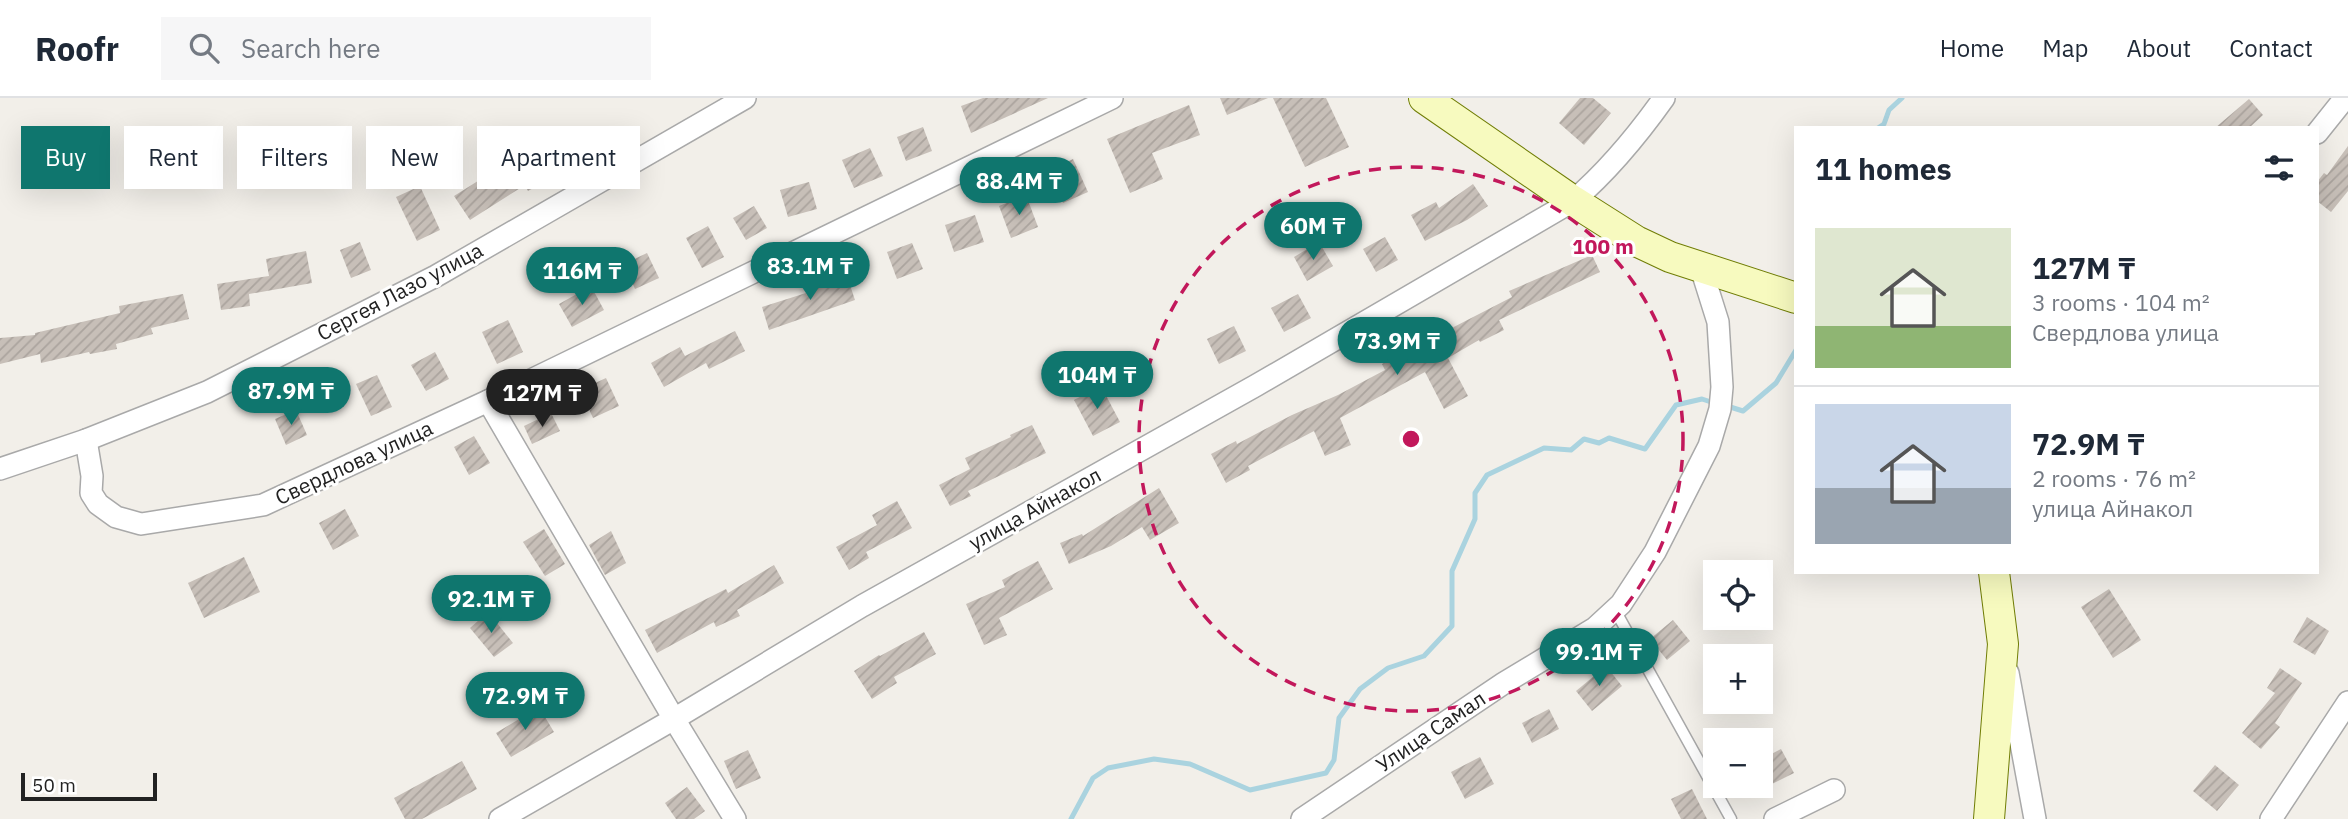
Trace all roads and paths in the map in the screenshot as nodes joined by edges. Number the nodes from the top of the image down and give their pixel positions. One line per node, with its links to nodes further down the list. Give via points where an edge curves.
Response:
1 (745, 98): 11 (street, Сергея Лазо улица, via 436,276 207,392)
2 (1112, 98): 10 (street, Свердлова улица)
3 (1424, 98): 7 (main road)
4 (1664, 98): 7 (street, улица Айнакол, via 1642,130)
5 (2346, 98): 6 (street)
6 (2319, 131)
7 (1573, 201): 8 (main road, via 1636,241); 17 (street, улица Айнакол, via 862,606)
8 (1702, 268): 9 (main road); 14 (street, Улица Самал, via 1718,322 1720,409 1709,446 1655,552)
9 (1794, 297)
10 (488, 401): 11 (street, Свердлова улица, via 263,505 141,524 116,517 98,504 91,493); 17 (street)
11 (86, 440): 12 (street, Сергея Лазо улица)
12 (0, 469)
13 (1994, 574): 15 (main road)
14 (1615, 610): 21 (street, Улица Самал, via 1595,628 1504,683); 22 (lane)
15 (2003, 644): 24 (main road); 25 (street)
16 (2348, 702): 26 (street)
17 (674, 719): 19 (street, улица Айнакол); 20 (street)
18 (1835, 790): 23 (street)
19 (500, 819)
20 (736, 819)
21 (1302, 819)
22 (1731, 819)
23 (1775, 819)
24 (1989, 819)
25 (2035, 819)
26 (2271, 819)

